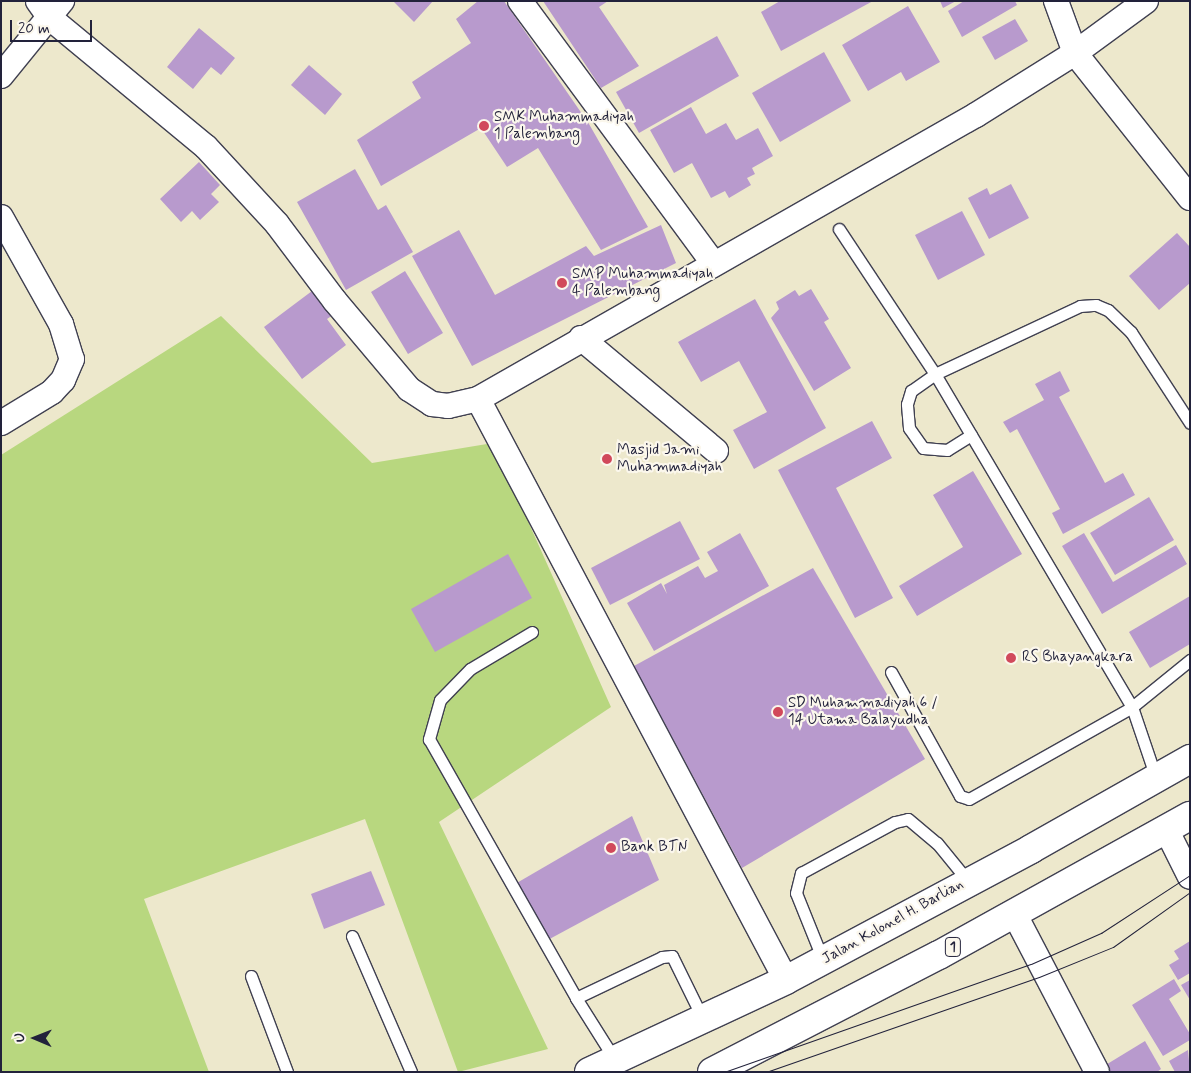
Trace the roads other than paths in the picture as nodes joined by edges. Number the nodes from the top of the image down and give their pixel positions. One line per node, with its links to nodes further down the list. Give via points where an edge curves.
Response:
1 (520, 1): 10 (street)
2 (1056, 1): 5 (street)
3 (1146, 1): 5 (street)
4 (50, 7): 6 (street); 13 (street, via 206,147 277,224 335,301 409,389 432,404 462,404)
5 (1075, 53): 7 (street); 10 (street, via 976,115)
6 (1, 76)
7 (1190, 198)
8 (1, 217): 14 (street, via 61,324 72,359 63,380 52,392)
9 (839, 229): 12 (lane)
10 (713, 263): 11 (street)
11 (581, 338): 13 (street); 17 (street)
12 (934, 374): 15 (lane, via 1080,306 1096,304 1108,310 1131,332); 16 (lane); 16 (lane, via 912,392 907,404 909,428 923,448 936,451 947,450)
13 (478, 398): 32 (street)
14 (1, 423)
15 (1190, 423)
16 (971, 435): 21 (lane)
17 (716, 451)
18 (532, 632): 33 (lane, via 470,668 440,700 429,739)
19 (1190, 660): 21 (lane)
20 (891, 672): 21 (lane, via 960,796 970,799)
21 (1132, 707): 24 (lane)
22 (1190, 738): 24 (highway)
23 (1190, 759): 24 (highway, Jalan Kolonel H. Barlian)
24 (1161, 776): 27 (highway, Jalan Kolonel H. Barlian)
25 (1182, 823): 26 (street); 28 (highway, 1)
26 (1190, 877)
27 (968, 881): 30 (highway, Jalan Kolonel H. Barlian); 30 (lane, via 937,843 908,819 895,822 801,872 796,893)
28 (1014, 913): 39 (highway, 1); 40 (street)
29 (352, 936): 37 (lane)
30 (823, 960): 32 (highway, Jalan Kolonel H. Barlian)
31 (250, 976): 36 (lane)
32 (786, 980): 34 (highway, Jalan Kolonel H. Barlian)
33 (576, 998): 34 (lane, via 662,957 672,956); 35 (lane)
34 (703, 1019): 35 (highway, Jalan Kolonel H. Barlian)
35 (615, 1060): 38 (highway, Jalan Kolonel H. Barlian)
36 (287, 1072)
37 (411, 1072)
38 (589, 1072)
39 (712, 1072)
40 (1097, 1072)

